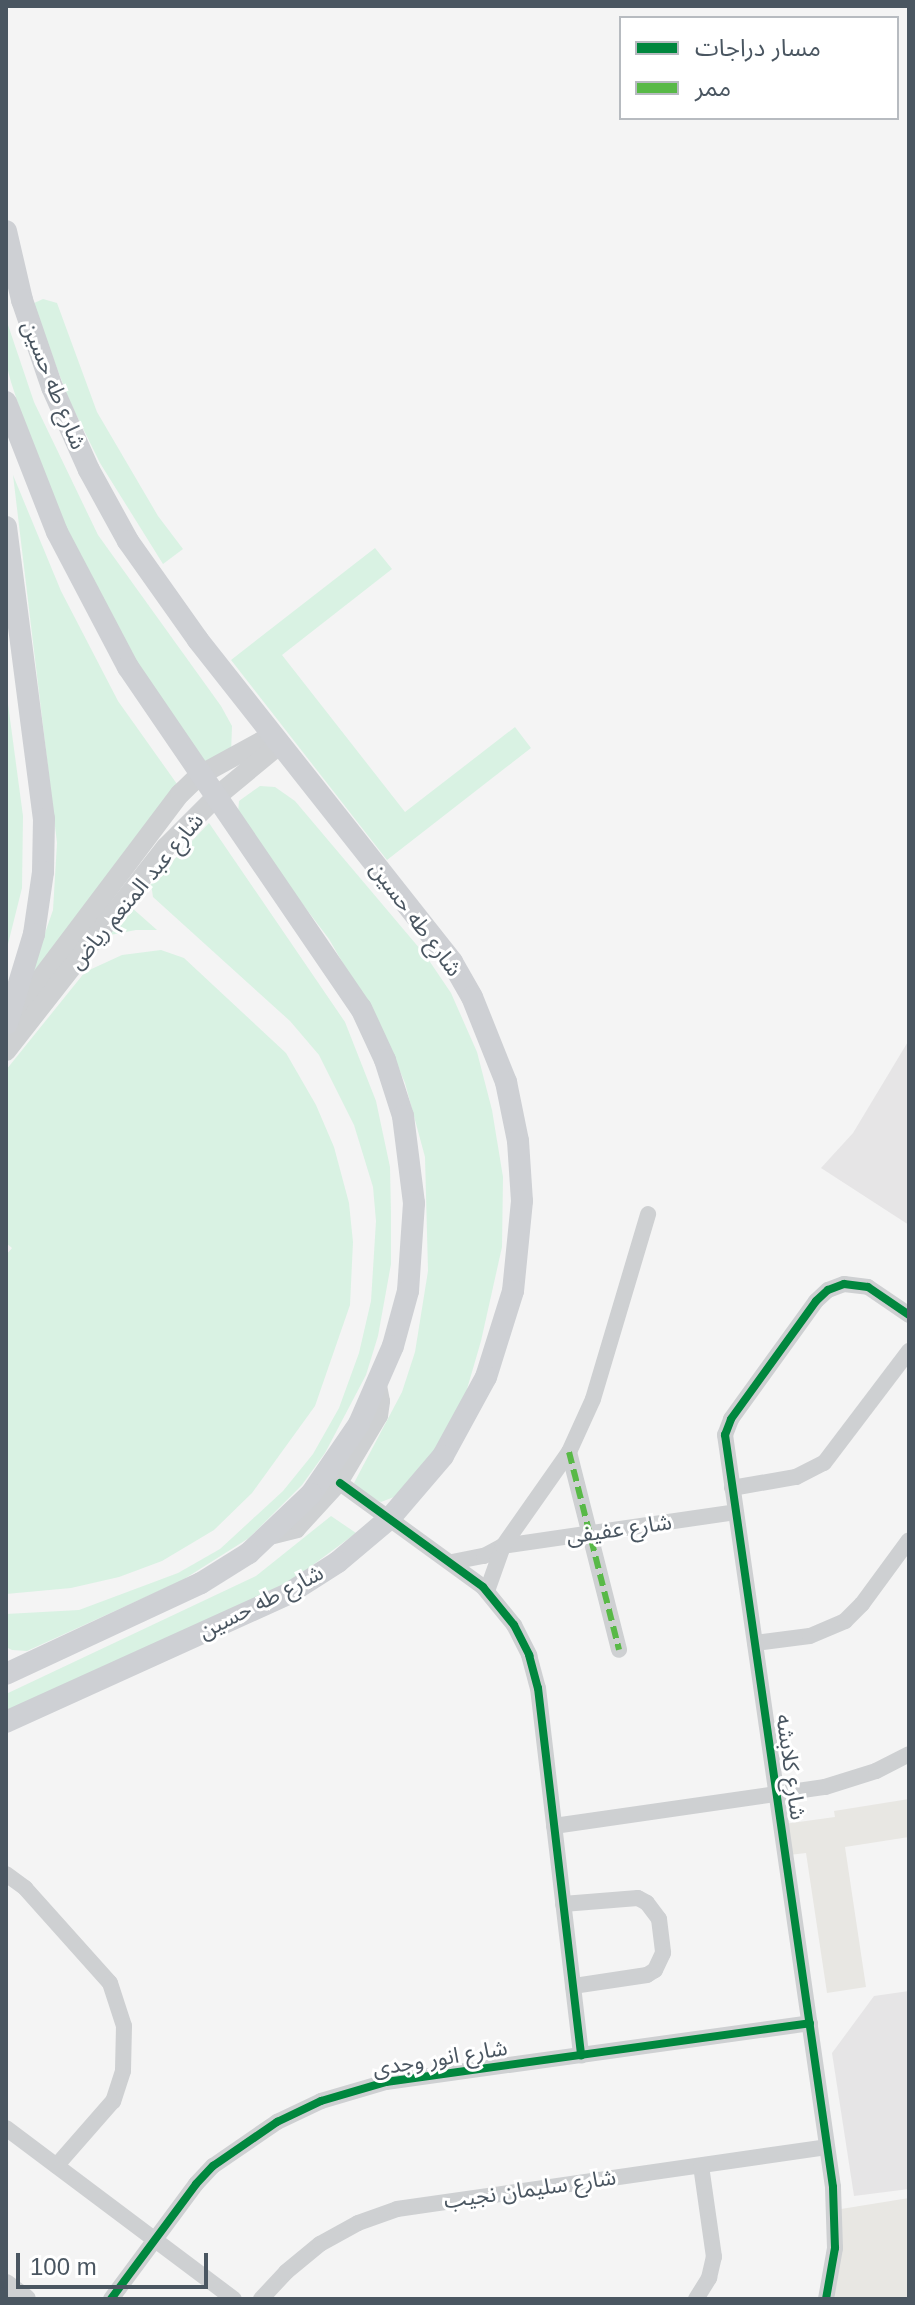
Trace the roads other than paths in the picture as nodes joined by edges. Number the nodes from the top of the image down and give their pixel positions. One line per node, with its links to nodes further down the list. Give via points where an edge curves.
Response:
1 (6, 231): 4 (main road, شارع طه حسين, via 46,373 108,506 174,608)
2 (6, 402): 5 (main road, شارع طه حسين, via 37,486 85,589 128,667)
3 (6, 527): 8 (main road, via 44,819 34,934)
4 (277, 739): 5 (street, شارع عبد المنعم رياض); 6 (street, شارع عبد المنعم رياض); 18 (main road, شارع طه حسين, via 452,962 496,1053 518,1141 518,1261 497,1349 459,1430 425,1480)
5 (200, 775): 6 (main road, شارع طه حسين); 7 (street, شارع عبد المنعم رياض, via 180,794)
6 (216, 797): 7 (street, شارع عبد المنعم رياض); 13 (main road, شارع طه حسين, via 346,982 395,1088 413,1174 414,1233 401,1319)
7 (123, 885): 8 (street, شارع عبد المنعم رياض); 9 (street, شارع عبد المنعم رياض)
8 (6, 1024)
9 (6, 1051)
10 (648, 1214): 14 (street, via 606,1363)
11 (909, 1315): 16 (street, شارع كلابشه, via 868,1287 844,1284 816,1301 731,1419 725,1440)
12 (909, 1351): 16 (street, via 824,1463 796,1477)
13 (379, 1385): 15 (street, via 380,1416); 20 (main road, شارع طه حسين, via 328,1472)
14 (569, 1452): 19 (street); 22 (street)
15 (340, 1483): 18 (street); 20 (street, via 297,1530)
16 (732, 1488): 17 (street, شارع كلابشه)
17 (736, 1512): 19 (street, شارع عفيفى); 25 (street, شارع كلابشه)
18 (390, 1518): 23 (street); 28 (main road, شارع طه حسين, via 338,1562 288,1594)
19 (590, 1534): 22 (street, شارع عفيفى); 26 (street)
20 (266, 1538): 27 (main road, شارع طه حسين, via 201,1583)
21 (909, 1540): 25 (street, via 845,1621 810,1636)
22 (503, 1546): 23 (street, شارع عفيفى, via 474,1560); 24 (street)
23 (452, 1562): 24 (street)
24 (487, 1591): 31 (street, via 514,1625 534,1671)
25 (755, 1643): 30 (street, شارع كلابشه)
26 (619, 1650)
27 (6, 1674)
28 (6, 1722)
29 (909, 1754): 30 (street, via 842,1783)
30 (776, 1794): 31 (street); 35 (street, شارع كلابشه)
31 (554, 1826): 33 (street)
32 (6, 1874): 39 (street, via 25,1888 110,1983 124,2026 123,2071 113,2101)
33 (563, 1904): 34 (street); 34 (street, via 638,1898 659,1919 663,1953 655,1970)
34 (573, 1986): 36 (street)
35 (810, 2023): 36 (street, شارع انور وجدى); 38 (street, شارع كلابشه)
36 (581, 2055): 41 (street, شارع انور وجدى, via 386,2082 300,2110 213,2166)
37 (6, 2128): 39 (street)
38 (827, 2147): 40 (street, شارع سليمان نجيب); 48 (street, شارع كلابشه, via 836,2229)
39 (56, 2166): 41 (street)
40 (701, 2166): 46 (street, شارع سليمان نجيب, via 397,2209 320,2244); 47 (street, via 714,2257)
41 (155, 2240): 44 (street, شارع انور وجدى); 45 (street)
42 (6, 2284): 43 (street)
43 (26, 2299)
44 (111, 2299)
45 (234, 2299)
46 (261, 2299)
47 (696, 2299)
48 (826, 2299)

